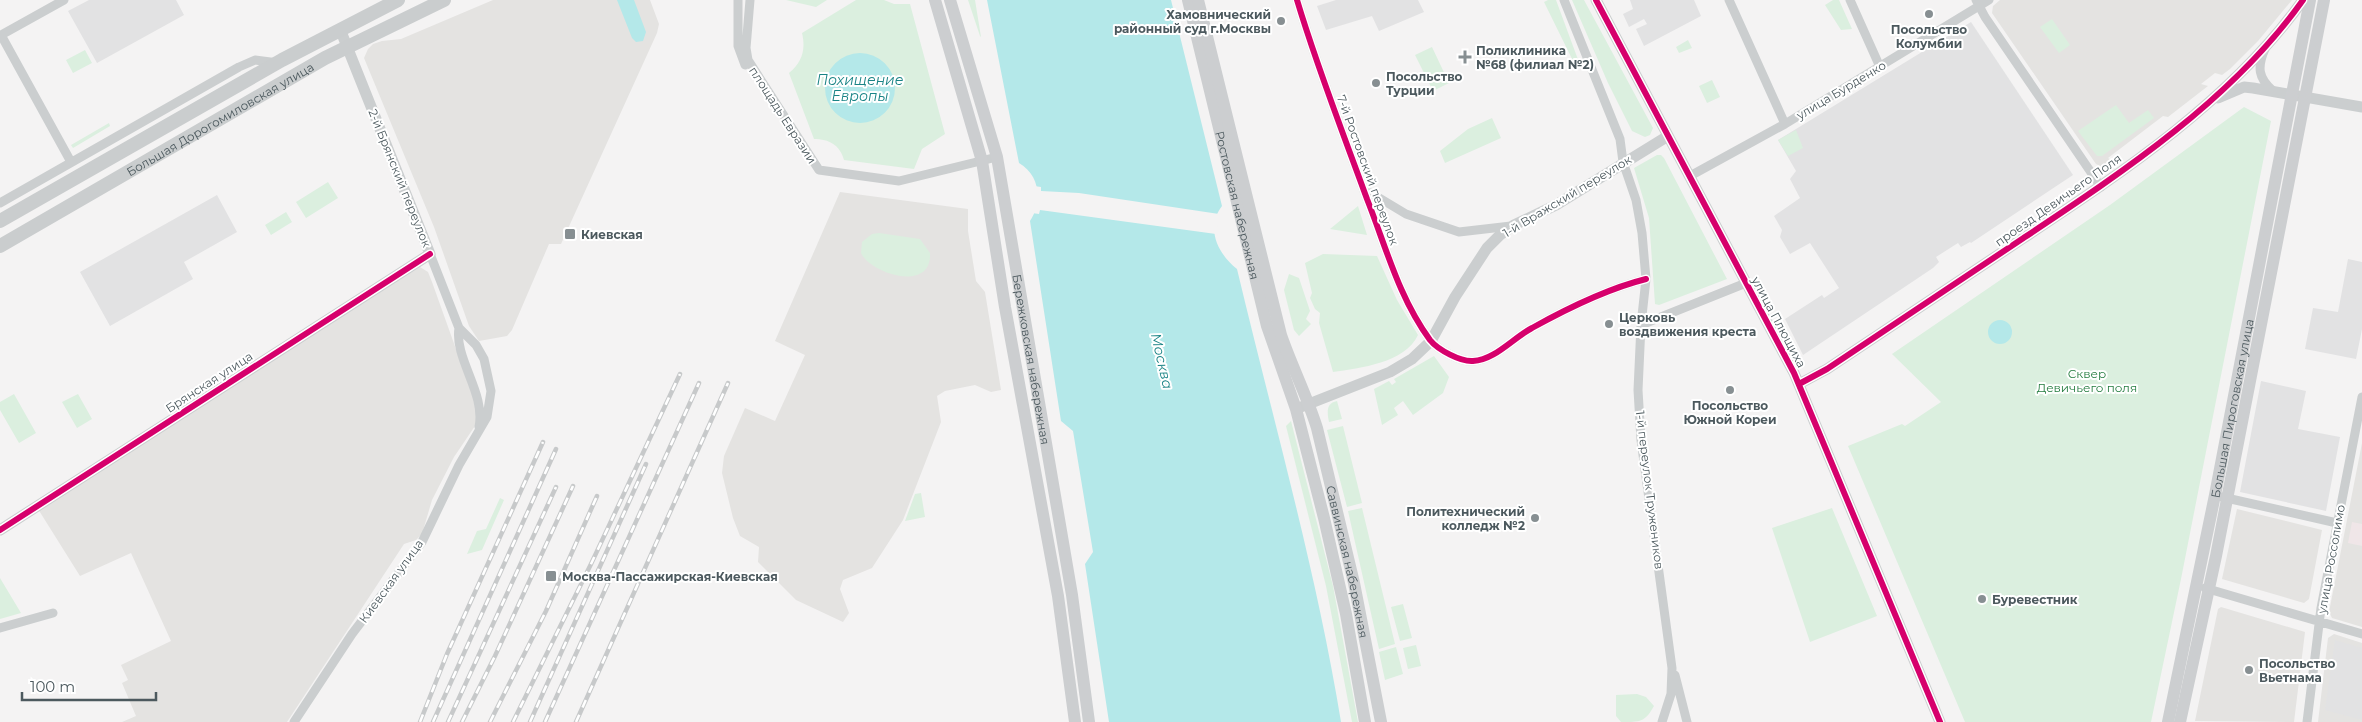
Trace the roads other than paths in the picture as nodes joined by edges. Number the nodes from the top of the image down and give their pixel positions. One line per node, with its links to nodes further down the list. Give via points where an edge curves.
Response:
1 (64, 0): 36 (street, via 1,35)
2 (398, 0): 20 (main road, Большая Дорогомиловская улица)
3 (738, 0): 28 (street, via 740,54)
4 (750, 0): 28 (street, площадь Евразии, via 747,55)
5 (935, 0): 35 (main road, Бережковская набережная)
6 (950, 0): 34 (main road, Бережковская набережная)
7 (1188, 0): 58 (main road, Ростовская набережная, via 1268,326)
8 (1198, 0): 57 (main road, Ростовская набережная, via 1279,326 1289,359)
9 (1297, 0): 40 (street, 7-й Ростовский переулок)
10 (1564, 0): 37 (street, 1-й переулок Тружеников, via 1610,111)
11 (1596, 0): 33 (street, улица Плющиха)
12 (1729, 0): 32 (street)
13 (1850, 0): 24 (street)
14 (1990, 0): 19 (street, улица Бурденко)
15 (2303, 0): 22 (street, проезд Девичьего Поля)
16 (2310, 0): 27 (main road, Большая Пироговская улица)
17 (2324, 0): 29 (main road, Большая Пироговская улица)
18 (443, 1): 21 (main road, Большая Дорогомиловская улица)
19 (1977, 3): 24 (street, улица Бурденко); 39 (street)
20 (340, 29): 21 (street, 2-й Брянский переулок); 23 (main road, Большая Дорогомиловская улица)
21 (348, 46): 25 (main road, Большая Дорогомиловская улица); 47 (street, 2-й Брянский переулок)
22 (2266, 46): 26 (street, via 2259,73); 30 (street, проезд Девичьего Поля)
23 (280, 61): 25 (street, via 293,65 294,72); 36 (street, via 248,63); 44 (main road, Большая Дорогомиловская улица)
24 (1880, 67): 32 (street, улица Бурденко)
25 (289, 79): 46 (main road, Большая Дорогомиловская улица)
26 (2273, 91): 27 (street); 30 (street, via 2244,87)
27 (2292, 95): 29 (street); 60 (main road, Большая Пироговская улица)
28 (770, 97): 35 (street, площадь Евразии, via 819,170 899,181)
29 (2305, 97): 31 (street); 60 (main road, Большая Пироговская улица)
30 (2214, 99): 39 (street, проезд Девичьего Поля)
31 (2362, 107)
32 (1785, 124): 38 (street, улица Бурденко)
33 (1668, 136): 37 (street, 1-й Вражский переулок); 38 (street, улица Плющиха)
34 (997, 157): 35 (street); 42 (main road, Бережковская набережная)
35 (982, 161): 43 (main road, Бережковская набережная)
36 (71, 162): 41 (street)
37 (1624, 162): 45 (street, 1-й Вражский переулок, via 1556,205); 48 (street, 1-й переулок Тружеников, via 1636,200)
38 (1690, 176): 49 (street, улица Плющиха)
39 (2101, 187): 55 (street, проезд Девичьего Поля, via 1827,369)
40 (1366, 196): 45 (street, via 1371,193 1406,214 1459,232); 52 (street, 7-й Ростовский переулок, via 1400,288)
41 (0, 203)
42 (1006, 217): 43 (street, via 997,211); 71 (main road, Бережковская набережная, via 1072,595)
43 (991, 220): 70 (main road, Бережковская набережная, via 1058,596)
44 (0, 221)
45 (1514, 225): 52 (street, 1-й Вражский переулок, via 1487,248)
46 (0, 246)
47 (430, 254): 51 (street, 2-й Брянский переулок); 62 (street, Брянская улица)
48 (1646, 279): 50 (street, 1-й переулок Тружеников); 52 (street, via 1625,284 1562,311 1487,358 1462,360)
49 (1746, 283): 50 (street); 55 (street, улица Плющиха)
50 (1640, 325): 68 (street, 1-й переулок Тружеников, via 1640,440)
51 (458, 328): 53 (street, 2-й Брянский переулок, via 476,345); 54 (street, 2-й Брянский переулок, via 458,341)
52 (1431, 341): 57 (street, 1-й Вражский переулок, via 1412,359 1390,372)
53 (484, 359): 54 (street, via 476,368 471,368); 59 (street, 2-й Брянский переулок, via 490,405)
54 (466, 362): 59 (street, 2-й Брянский переулок, via 480,406)
55 (1799, 384): 76 (street, улица Плющиха)
56 (2362, 397): 61 (street, улица Россолимо)
57 (1309, 403): 58 (street, 1-й Вражский переулок); 73 (main road, Саввинская набережная, via 1354,583)
58 (1296, 409): 72 (main road, Саввинская набережная, via 1346,614)
59 (477, 433): 69 (street, Киевская улица, via 422,542 352,634)
60 (2221, 496): 61 (street); 63 (main road, Большая Пироговская улица)
61 (2337, 523): 65 (street, улица Россолимо)
62 (0, 530)
63 (2203, 588): 65 (street); 77 (main road, Большая Пироговская улица); 78 (main road, Большая Пироговская улица)
64 (53, 613): 66 (street)
65 (2320, 621): 67 (street); 79 (street, улица Россолимо)
66 (0, 628)
67 (2362, 634)
68 (1672, 668): 74 (street, 1-й переулок Тружеников, via 1671,694); 75 (street)
69 (294, 722)
70 (1075, 722)
71 (1089, 722)
72 (1365, 722)
73 (1381, 722)
74 (1662, 722)
75 (1687, 722)
76 (1940, 722)
77 (2168, 722)
78 (2180, 722)
79 (2307, 722)

